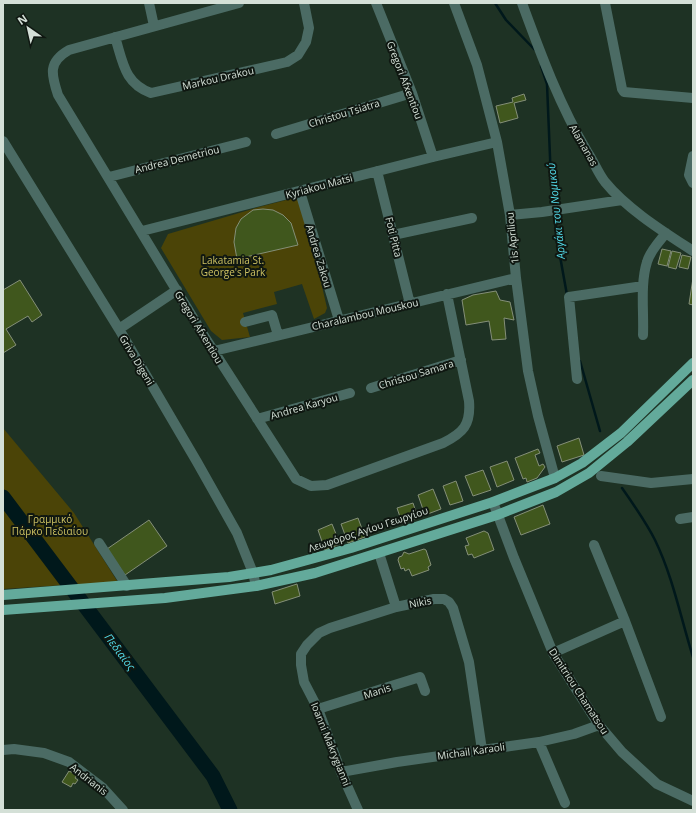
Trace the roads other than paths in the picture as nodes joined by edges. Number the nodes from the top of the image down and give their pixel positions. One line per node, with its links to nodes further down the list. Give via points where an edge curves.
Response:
1 (149, 3): 8 (street)
2 (239, 3): 8 (street, Gregori Afxentiou)
3 (304, 3): 9 (street, Markou Drakou, via 308,28 306,42 298,55 287,62 151,93 140,89 131,81)
4 (376, 3): 10 (street, Gregori Afxentiou)
5 (454, 3): 15 (street, 1is Apriliou, via 477,65)
6 (522, 3): 22 (street, Alamanas, via 542,60 574,130 605,181)
7 (605, 3): 11 (street, via 624,92)
8 (154, 26): 9 (street, Gregori Afxentiou)
9 (115, 37): 19 (street, Gregori Afxentiou, via 69,50 59,56 54,63 52,77 58,95)
10 (412, 93): 12 (street, Christou Tsiatra); 17 (street, Gregori Afxentiou)
11 (693, 98)
12 (276, 134)
13 (3, 141): 36 (street, Griva Digeni)
14 (246, 142): 19 (street, Andrea Demetriou)
15 (497, 142): 17 (street, Kyriakou Matsi); 23 (street, 1is Apriliou)
16 (693, 156): 20 (street, via 689,174)
17 (433, 157): 18 (street, Kyriakou Matsi)
18 (377, 171): 21 (street, Kyriakou Matsi); 27 (street, Foti Pitta)
19 (108, 177): 25 (street, Gregori Afxentiou)
20 (693, 183)
21 (300, 192): 25 (street, Kyriakou Matsi); 34 (street, Andrea Zakou)
22 (622, 200): 23 (street); 26 (street, Alamanas)
23 (510, 214): 29 (street, 1is Apriliou)
24 (472, 218): 27 (street)
25 (142, 232): 31 (street, Gregori Afxentiou)
26 (666, 233): 28 (street, Alamanas); 30 (street, via 647,262)
27 (393, 235): 33 (street, Foti Pitta)
28 (693, 251)
29 (516, 278): 32 (street, Charalambou Mouskou); 49 (street, 1is Apriliou, via 528,372)
30 (643, 286): 38 (street); 43 (street, via 569,297)
31 (177, 290): 36 (street); 39 (street, Gregori Afxentiou)
32 (447, 294): 33 (street, Charalambou Mouskou); 40 (street, Gregori Afxentiou)
33 (410, 304): 34 (street, Charalambou Mouskou)
34 (339, 320): 37 (street, Charalambou Mouskou)
35 (245, 322): 37 (street, via 272,315)
36 (119, 329): 58 (street, Griva Digeni, via 237,533)
37 (278, 335): 39 (street, Charalambou Mouskou)
38 (643, 335)
39 (214, 351): 47 (street, Gregori Afxentiou)
40 (460, 360): 45 (street, Christou Samara); 47 (street, Gregori Afxentiou, via 470,411 467,423 454,438 327,485 311,486 296,479)
41 (693, 363): 42 (main road, Λεωφόρος Αγίου Γεωργίου)
42 (689, 374): 49 (main road, Λεωφόρος Αγίου Γεωργίου, via 582,463)
43 (577, 379)
44 (693, 380): 52 (main road, via 627,442 589,473 556,492)
45 (371, 388)
46 (350, 393): 47 (street, Andrea Karyou)
47 (257, 419)
48 (601, 476): 50 (street, via 651,483)
49 (555, 478): 51 (main road, Λεωφόρος Αγίου Γεωργίου)
50 (693, 479)
51 (493, 502): 52 (street, Dimitriou Chamatsou); 58 (main road, Λεωφόρος Αγίου Γεωργίου, via 351,548)
52 (497, 514): 57 (main road); 66 (street, Dimitriou Chamatsou)
53 (693, 517): 54 (street)
54 (680, 520)
55 (99, 543): 59 (street)
56 (594, 545): 64 (street)
57 (379, 553): 60 (main road, via 315,573); 62 (street)
58 (253, 573): 59 (main road, Λεωφόρος Αγίου Γεωργίου); 60 (street, Griva Digeni)
59 (127, 586): 61 (main road, Λεωφόρος Αγίου Γεωργίου)
60 (256, 586): 63 (main road, via 165,598)
61 (3, 595)
62 (396, 607): 65 (street, Nikis, via 319,633 306,645); 73 (street, Nikis, via 444,599 453,608 470,662)
63 (3, 610)
64 (625, 621): 66 (street); 69 (street)
65 (301, 654): 68 (street, Ioanni Makrygianni, via 300,666 304,682)
66 (553, 654): 70 (street, Dimitriou Chamatsou)
67 (426, 692): 68 (street, Manis, via 420,677)
68 (318, 709): 74 (street, Ioanni Makrygianni)
69 (660, 717)
70 (599, 725): 71 (street, Michail Karaoli); 75 (street, Dimitriou Chamatsou, via 622,752 657,784)
71 (539, 742): 73 (street, Michail Karaoli); 76 (street)
72 (3, 750): 77 (street, Andrianis, via 44,753 69,762 103,788)
73 (482, 750): 74 (street, Michail Karaoli)
74 (341, 772): 78 (street, Ioanni Makrygianni)
75 (693, 801)
76 (565, 802)
77 (123, 810)
78 (358, 810)

